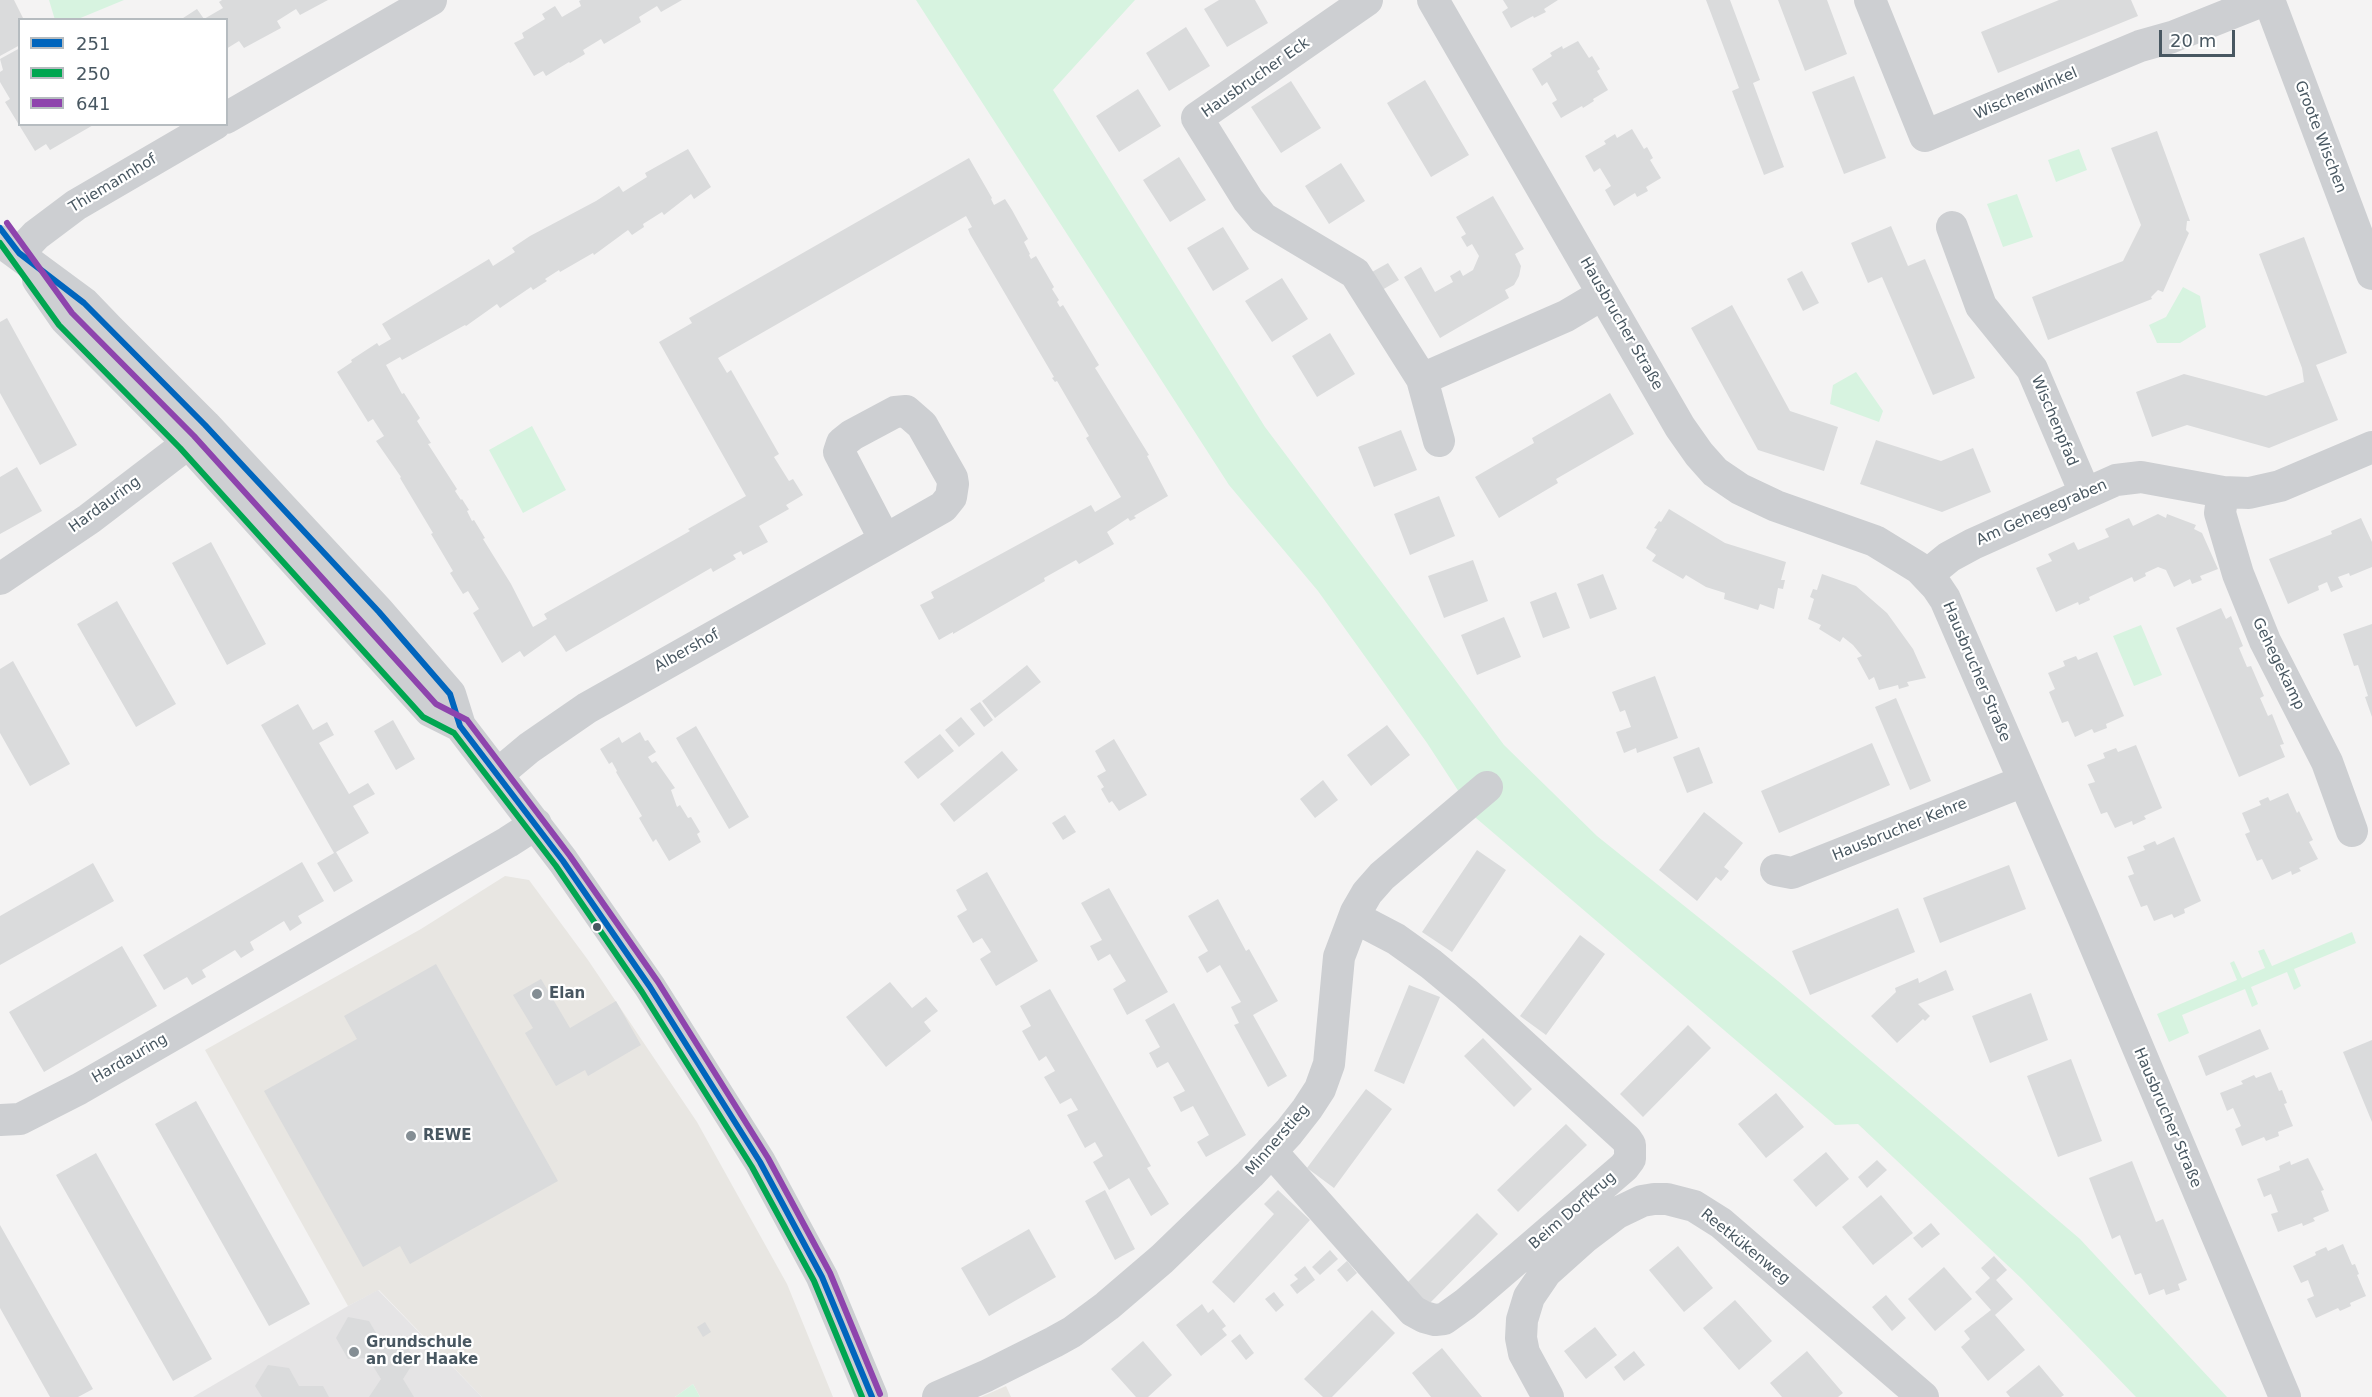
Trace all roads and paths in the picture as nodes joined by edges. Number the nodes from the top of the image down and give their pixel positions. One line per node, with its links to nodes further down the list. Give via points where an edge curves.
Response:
1 (431, 0): 7 (street)
2 (1367, 0): 14 (street, Hausbrucher Eck, via 1197,118 1263,218 1355,273)
3 (1433, 0): 13 (street, Hausbrucher Straße)
4 (1870, 0): 5 (street, Wischenwinkel, via 1925,136 2140,46)
5 (2265, 0)
6 (2269, 0): 12 (street, Groote Wischen)
7 (228, 117)
8 (212, 126): 11 (street, Thiemannhof, via 76,205 36,235)
9 (1952, 227): 19 (street, Wischenpfad, via 1981,306 2034,374)
10 (0, 228): 11 (street)
11 (9, 247): 15 (street, via 84,303)
12 (2372, 274)
13 (1603, 294): 14 (street, via 1566,316); 21 (street, Hausbrucher Straße, via 1680,427 1715,472 1754,496 1875,541)
14 (1422, 379): 16 (street, Hausbrucher Eck)
15 (196, 434): 22 (street, Hardauring, via 89,519); 23 (street, via 387,620 450,694 460,726)
16 (1439, 441)
17 (2372, 447): 18 (street, Am Gehegegraben, via 2264,490)
18 (2223, 492): 19 (street, Am Gehegegraben, via 2141,477 2116,480); 27 (street, Gehegekamp, via 2220,513 2238,574 2265,641 2327,762)
19 (2085, 493): 21 (street, Am Gehegegraben, via 1973,544)
20 (885, 540): 23 (street, Albershof, via 586,708)
21 (1927, 575): 24 (street, Hausbrucher Straße, via 1945,599)
22 (0, 579)
23 (498, 774): 26 (street)
24 (2024, 780): 28 (street, Hausbrucher Kehre, via 1792,873); 36 (street, Hausbrucher Straße)
25 (1487, 787): 29 (street, Minnerstieg, via 1382,876)
26 (536, 824): 30 (street, Hardauring, via 79,1089 20,1119); 32 (street, via 650,987 760,1162 822,1277)
27 (2352, 831)
28 (1776, 870)
29 (1354, 917): 31 (street, Minnerstieg, via 1340,957 1329,1064 1308,1109); 31 (street, Beim Dorfkrug, via 1405,945 1466,993 1626,1139 1630,1159 1465,1304 1444,1319 1435,1320 1413,1311)
30 (0, 1120)
31 (1271, 1152): 33 (street, Minnerstieg, via 1162,1259 1072,1332)
32 (872, 1397)
33 (938, 1397)
34 (1548, 1397): 35 (street, Reetkükenweg, via 1524,1353 1521,1338 1524,1308 1537,1283 1557,1261 1617,1212 1642,1201 1660,1199 1694,1206 1721,1223)
35 (1923, 1397)
36 (2285, 1397)

